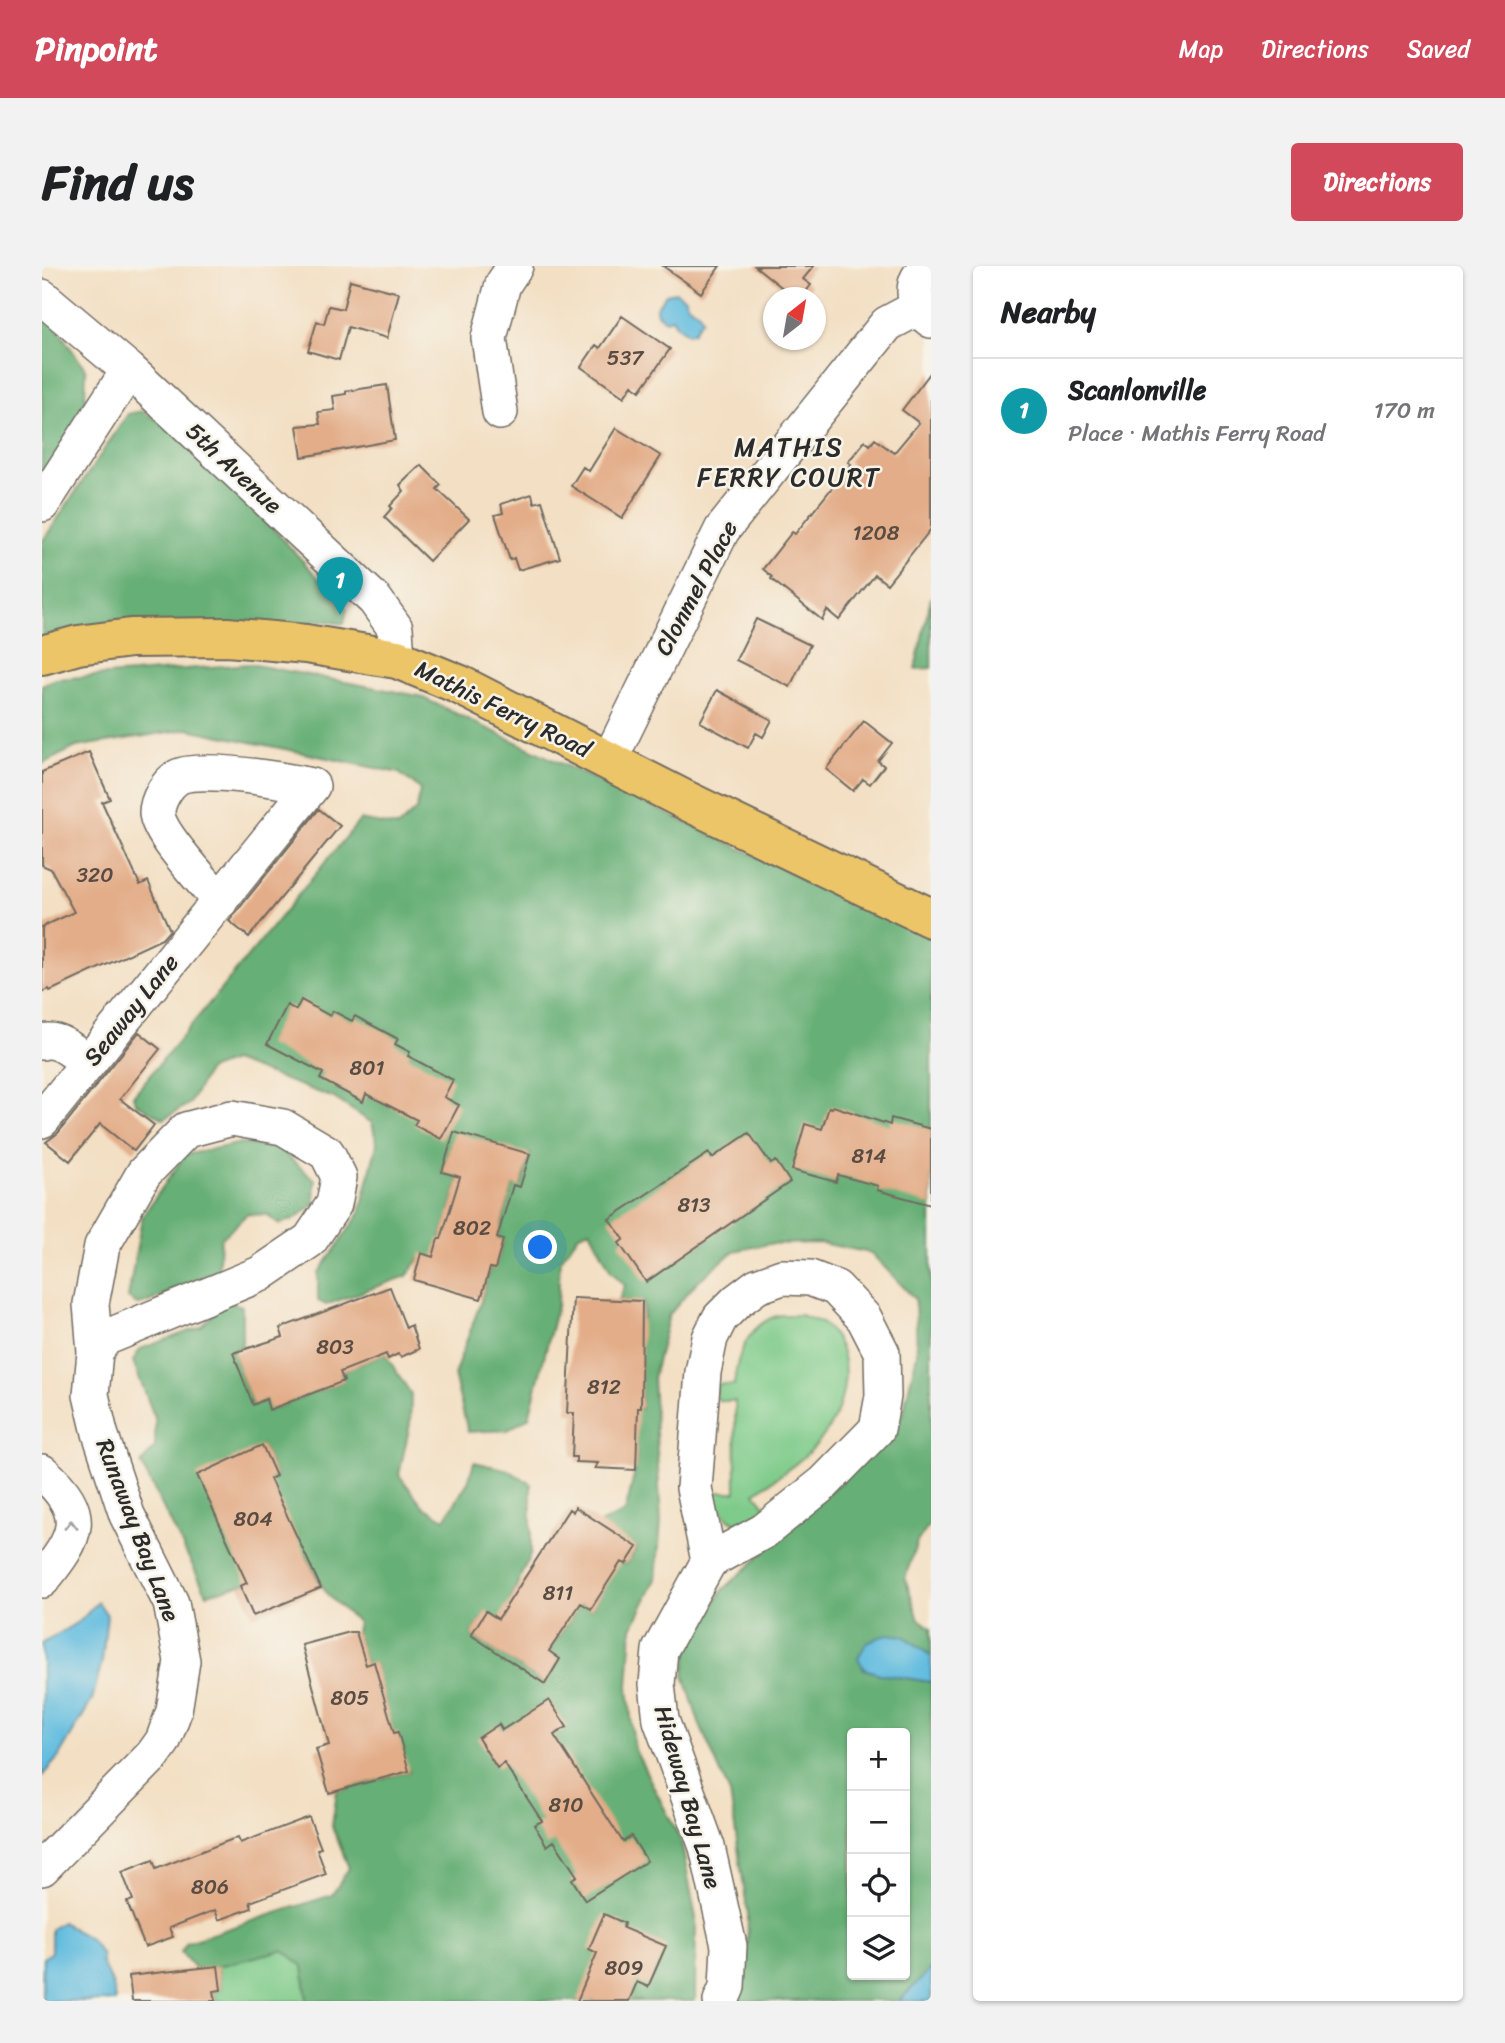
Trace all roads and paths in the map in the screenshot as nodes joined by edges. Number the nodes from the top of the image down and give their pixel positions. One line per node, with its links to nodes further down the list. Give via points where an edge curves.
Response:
1 (515, 266): 6 (street, via 503,284 489,338)
2 (930, 266): 4 (street, Clonmel Place, via 915,287 915,298)
3 (42, 297): 5 (street, 5th Avenue)
4 (925, 314): 10 (street, Clonmel Place, via 887,324 722,530)
5 (130, 370): 7 (street); 9 (street, 5th Avenue, via 375,600 395,628)
6 (500, 412)
7 (42, 505)
8 (42, 655): 9 (main road, Mathis Ferry Road, via 131,638 228,637)
9 (397, 659): 10 (main road, Mathis Ferry Road, via 458,684)
10 (609, 761): 12 (main road, Mathis Ferry Road)
11 (220, 901): 14 (street, Seaway Lane)
12 (931, 918)
13 (42, 1042): 14 (street, via 63,1044)
14 (88, 1063): 15 (street, Seaway Lane)
15 (42, 1120)
16 (94, 1352): 16 (street, Runaway Bay Lane, via 105,1338 260,1274 310,1240 334,1204 339,1177 327,1153 283,1127 232,1118 187,1130 144,1174 102,1246 91,1304); 20 (street, Runaway Bay Lane, via 92,1395 100,1433 127,1515 171,1604 182,1661 174,1711 163,1741)
17 (42, 1472): 19 (street, one-way to 17, via 67,1548 74,1521 63,1493)
18 (709, 1561): 18 (street, via 764,1531 824,1483 877,1429 883,1396 882,1353 864,1318 836,1288 810,1278 782,1277 757,1286 720,1318 710,1338 694,1489); 21 (street, Hideway Bay Lane, via 660,1650 657,1684 661,1720 707,1847 729,1946 727,1987)
19 (42, 1580)
20 (42, 1868)
21 (721, 2001)

